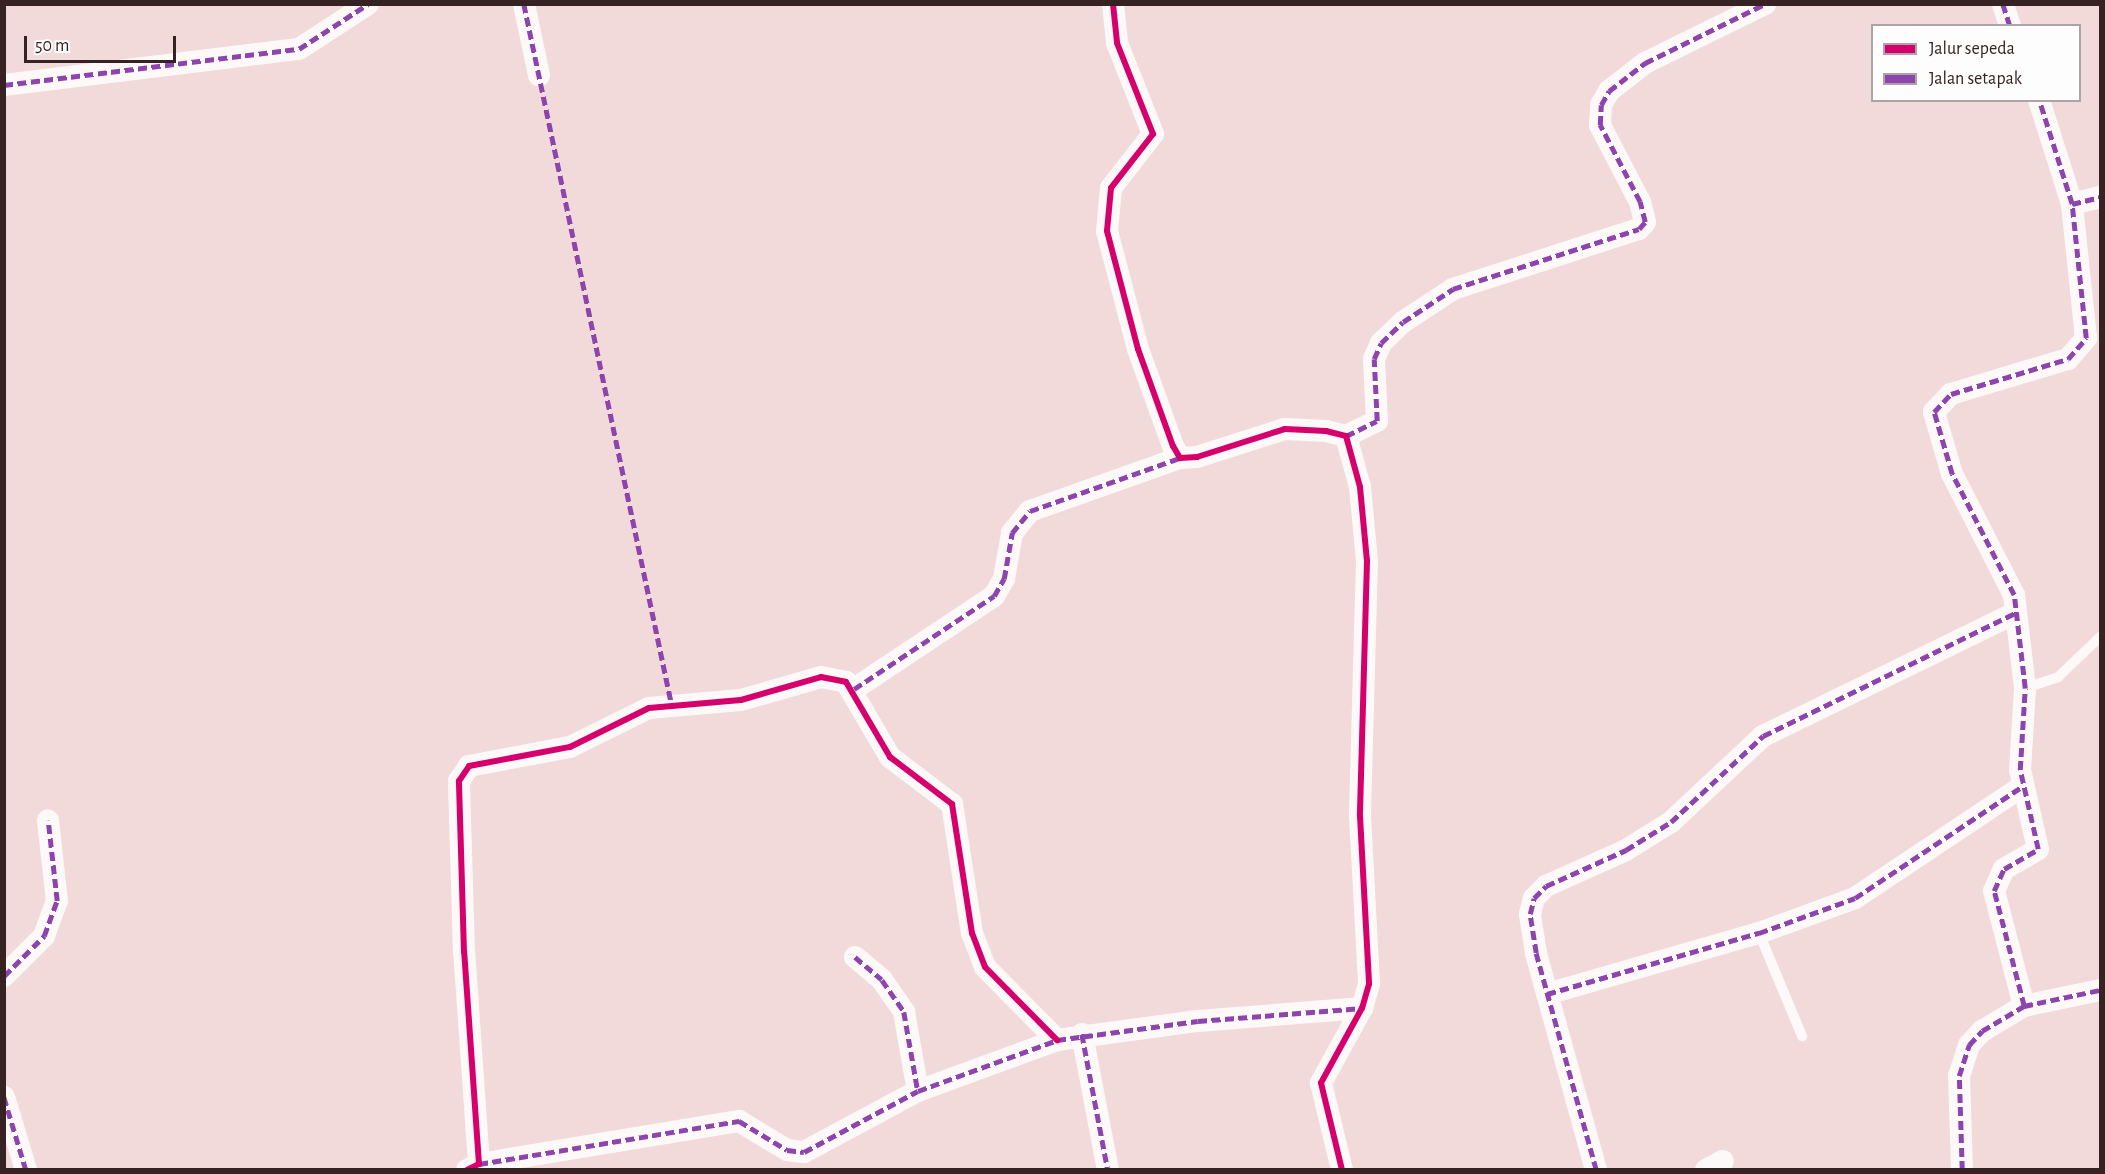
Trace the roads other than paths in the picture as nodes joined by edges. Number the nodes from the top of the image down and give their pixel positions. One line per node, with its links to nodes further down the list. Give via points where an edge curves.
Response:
1 (368, 4): 8 (street, via 299,49)
2 (524, 4): 7 (street)
3 (1113, 4): 13 (street, via 1117,43 1152,134 1111,188 1107,231 1138,349)
4 (1765, 4): 12 (street, via 1645,63 1610,91 1601,105 1600,125 1640,202 1645,222 1639,229 1453,289 1402,322 1381,343 1374,359 1377,421)
5 (2003, 4): 6 (street)
6 (2009, 24)
7 (539, 75)
8 (4, 85)
9 (2041, 102): 11 (street)
10 (2100, 197): 11 (street)
11 (2072, 204): 14 (street, via 2086,312 2086,338 2080,349 2068,359 1951,394 1934,412 1967,506 2011,583)
12 (1346, 436): 13 (street, via 1285,429); 26 (street, via 1360,487 1367,561 1360,816 1369,984)
13 (1180, 458): 17 (street, via 1030,512 1012,533 1004,579 994,596)
14 (2015, 613): 16 (street); 24 (street, via 1763,736 1657,832 1546,885 1530,914)
15 (2100, 637): 16 (lane, via 2058,677)
16 (2025, 688): 18 (street)
17 (854, 689): 29 (street, via 890,757 952,804 972,933 985,967); 32 (street, via 846,682 821,677 741,700 650,708 570,747 483,760 463,772 457,796)
18 (2023, 786): 20 (street, via 1855,898); 25 (street, via 2038,849 2004,869 1994,891)
19 (48, 821): 22 (street, via 57,901 44,936)
20 (1759, 933): 24 (street); 28 (lane)
21 (855, 957): 30 (street, via 882,980 904,1012)
22 (4, 976)
23 (2100, 990): 25 (street)
24 (1547, 994): 36 (street)
25 (2024, 1006): 37 (street, via 1982,1031 1960,1063)
26 (1362, 1008): 27 (street); 35 (street, via 1321,1083)
27 (1082, 1034): 29 (street); 34 (street)
28 (1802, 1036)
29 (1057, 1040): 30 (street)
30 (918, 1091): 32 (street, via 804,1152 787,1150 739,1121)
31 (4, 1097): 33 (street)
32 (473, 1167)
33 (26, 1170)
34 (1108, 1170)
35 (1342, 1170)
36 (1596, 1170)
37 (1962, 1170)

